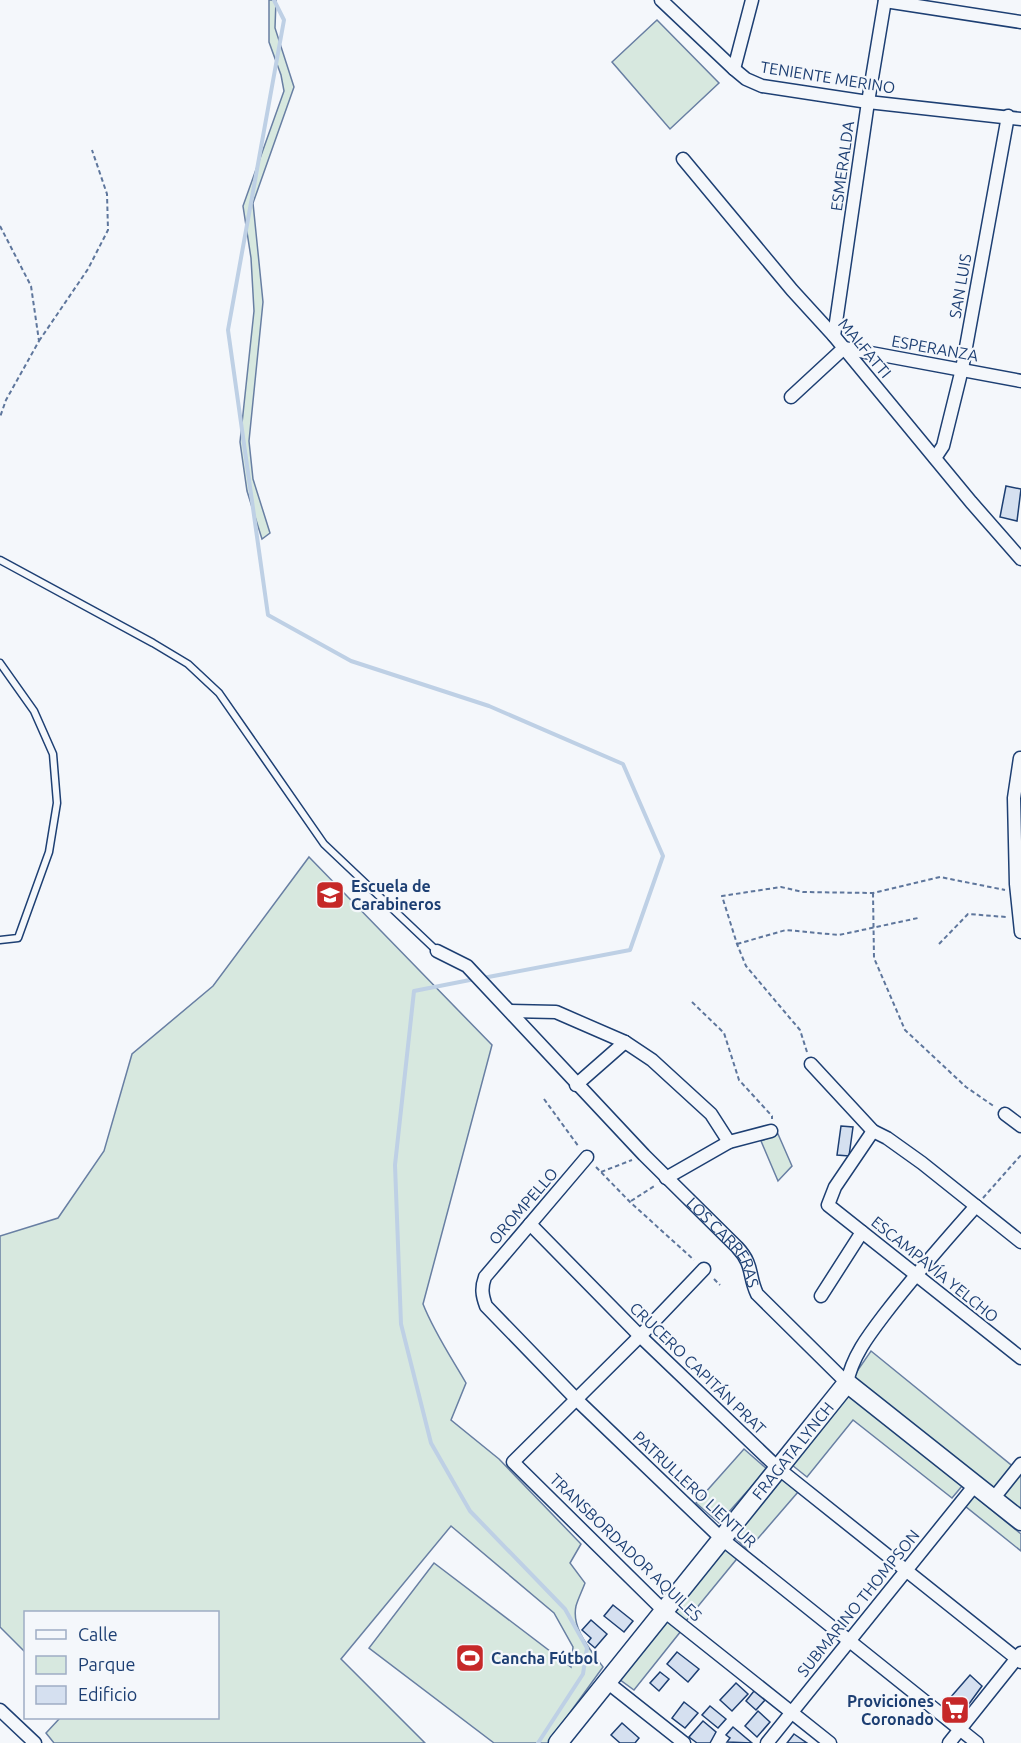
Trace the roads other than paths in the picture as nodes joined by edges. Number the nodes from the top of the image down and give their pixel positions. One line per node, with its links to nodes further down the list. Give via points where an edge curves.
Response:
1 (662, 0): 5 (street, TENIENTE MERINO)
2 (752, 0): 5 (street)
3 (885, 1): 4 (street); 6 (street, ESMERALDA)
4 (1021, 22)
5 (734, 69): 6 (street, TENIENTE MERINO, via 762,86)
6 (868, 102): 7 (street, TENIENTE MERINO); 10 (street, ESMERALDA)
7 (1008, 116): 8 (street, TENIENTE MERINO); 12 (street, SAN LUIS)
8 (1021, 119)
9 (683, 159): 10 (street, MALFATTI)
10 (834, 336): 11 (street, MALFATTI)
11 (844, 348): 12 (street, ESPERANZA); 14 (street); 15 (street, MALFATTI)
12 (962, 369): 13 (street, ESPERANZA); 15 (street, SAN LUIS, via 943,446)
13 (1021, 381)
14 (791, 397)
15 (935, 458): 16 (street, MALFATTI)
16 (1021, 559)
17 (0, 560): 22 (lane, via 188,664 219,693 324,844)
18 (0, 663): 21 (lane, via 34,711 53,754 57,803 49,852 18,938)
19 (1020, 758): 20 (street, via 1014,798)
20 (1020, 923)
21 (0, 940)
22 (437, 951): 23 (street, LOS CARRERAS, via 467,966)
23 (510, 1011): 24 (street, via 556,1012); 26 (street, LOS CARRERAS)
24 (625, 1042): 26 (street); 31 (street, via 652,1060 711,1114)
25 (811, 1064): 30 (street)
26 (576, 1085): 33 (street, LOS CARRERAS)
27 (1005, 1114): 28 (street)
28 (1021, 1126)
29 (771, 1131): 31 (street)
30 (873, 1131): 34 (street); 36 (street, ESCAMPAVÍA YELCHO, via 835,1187 828,1205)
31 (729, 1142): 33 (street)
32 (587, 1157): 35 (street, OROMPELLO)
33 (666, 1178): 44 (street, LOS CARRERAS, via 747,1257 757,1294)
34 (976, 1206): 37 (street); 39 (street, FRAGATA LYNCH)
35 (530, 1224): 40 (street, OROMPELLO); 42 (street, CRUCERO CAPITÁN PRAT)
36 (862, 1232): 39 (street, ESCAMPAVÍA YELCHO); 41 (street)
37 (1021, 1242)
38 (704, 1269): 42 (street)
39 (915, 1274): 43 (street, ESCAMPAVÍA YELCHO); 44 (street, FRAGATA LYNCH, via 865,1341 850,1368)
40 (485, 1277): 45 (street, PATRULLERO LIENTUR, via 482,1295 486,1306)
41 (821, 1296)
42 (640, 1336): 45 (street); 47 (street, CRUCERO CAPITÁN PRAT)
43 (1021, 1358)
44 (847, 1383): 47 (street, FRAGATA LYNCH); 48 (street, LOS CARRERAS)
45 (577, 1400): 51 (street, PATRULLERO LIENTUR); 53 (street, TRANSBORDADOR AQUILES, via 513,1462)
46 (1021, 1464): 49 (street)
47 (779, 1469): 51 (street, FRAGATA LYNCH); 52 (street, CRUCERO CAPITÁN PRAT)
48 (975, 1485): 49 (street, LOS CARRERAS); 52 (street, SUBMARINO THOMPSON)
49 (993, 1499): 50 (street, LOS CARRERAS)
50 (1021, 1521)
51 (722, 1539): 53 (street, FRAGATA LYNCH); 54 (street, PATRULLERO LIENTUR)
52 (906, 1570): 54 (street, SUBMARINO THOMPSON); 55 (street, CRUCERO CAPITÁN PRAT)
53 (664, 1611): 56 (street, FRAGATA LYNCH); 58 (street, TRANSBORDADOR AQUILES)
54 (849, 1641): 58 (street, SUBMARINO THOMPSON); 59 (street, PATRULLERO LIENTUR)
55 (1020, 1658): 59 (street)
56 (607, 1682): 61 (street, FRAGATA LYNCH); 62 (street)
57 (0, 1710): 60 (street)
58 (792, 1713): 63 (street, SUBMARINO THOMPSON); 64 (street, TRANSBORDADOR AQUILES)
59 (960, 1729): 65 (street); 66 (street, PATRULLERO LIENTUR)
60 (35, 1743)
61 (558, 1743)
62 (684, 1743)
63 (767, 1743)
64 (830, 1743)
65 (949, 1743)
66 (977, 1743)

